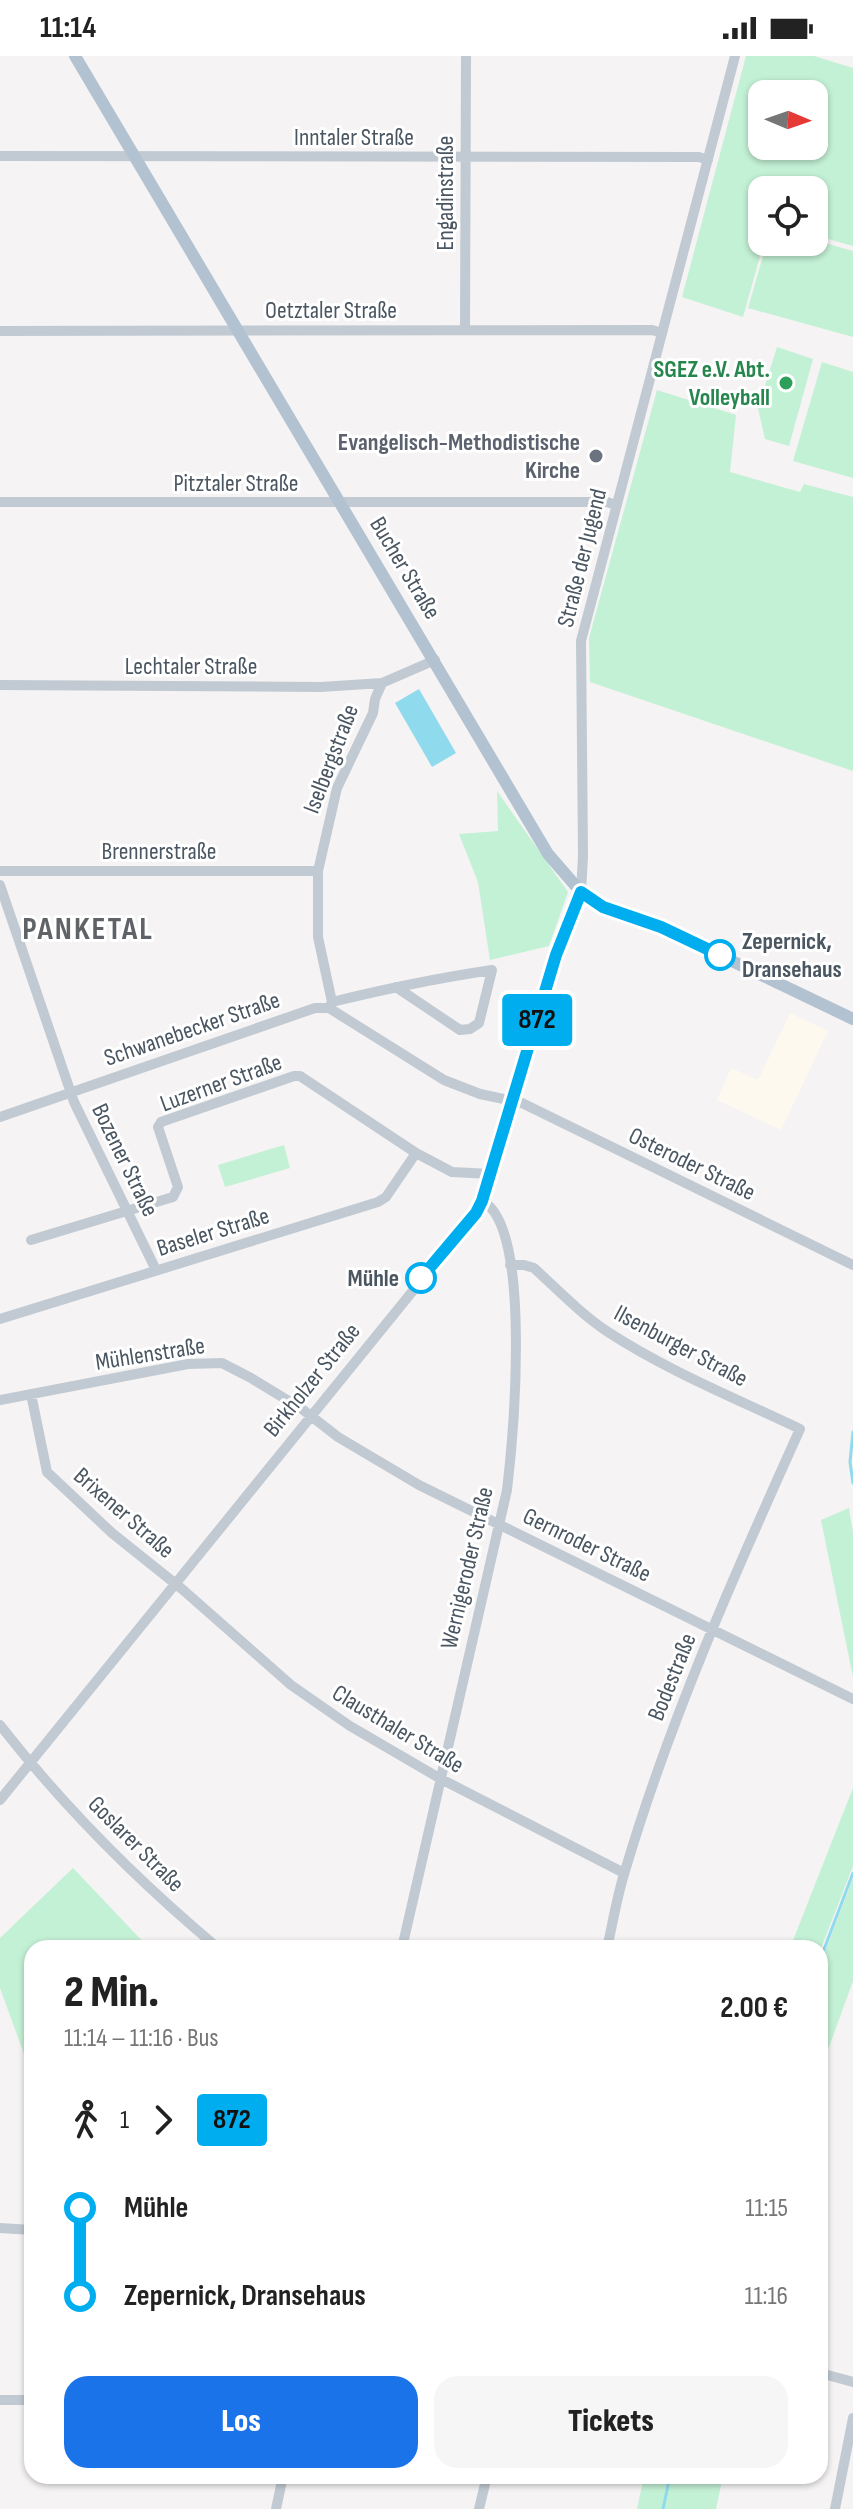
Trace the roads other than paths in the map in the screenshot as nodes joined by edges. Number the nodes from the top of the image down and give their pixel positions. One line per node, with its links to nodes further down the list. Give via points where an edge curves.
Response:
1 (75, 56): 6 (main road, Bucher Straße)
2 (466, 56): 5 (street, Engadinstraße)
3 (735, 56): 7 (street, Straße der Jugend)
4 (0, 156): 6 (street, Inntaler Straße)
5 (465, 157): 6 (street, Inntaler Straße); 7 (street, Inntaler Straße); 9 (street, Engadinstraße)
6 (135, 158): 8 (main road, Bucher Straße)
7 (708, 160): 11 (street, Straße der Jugend)
8 (238, 330): 9 (street, Oetztaler Straße); 10 (street, Oetztaler Straße); 13 (main road, Bucher Straße)
9 (465, 330): 11 (street, Oetztaler Straße)
10 (0, 331)
11 (662, 333): 14 (street, Straße der Jugend)
12 (0, 502): 13 (street, Pitztaler Straße)
13 (341, 503): 14 (street, Pitztaler Straße); 15 (main road, Bucher Straße)
14 (616, 505): 21 (street, Straße der Jugend, via 581,641)
15 (435, 660): 16 (street, Iselbergstraße); 21 (main road, Bucher Straße, via 548,854)
16 (382, 683): 17 (street, Lechtaler Straße); 19 (street, Iselbergstraße, via 337,788)
17 (0, 685)
18 (0, 871): 19 (street, Brennerstraße)
19 (318, 871): 23 (street, Iselbergstraße, via 318,937)
20 (0, 885): 25 (street, Bozener Straße)
21 (581, 892): 24 (main road, Bucher Straße, via 603,907 661,927); 26 (street, Birkholzer Straße)
22 (396, 987): 22 (street, Schwanebecker Straße, via 429,979 492,970 479,1023 470,1029 460,1030); 23 (street, Schwanebecker Straße)
23 (330, 1005): 25 (street, Schwanebecker Straße); 26 (street, Osteroder Straße, via 444,1080)
24 (853, 1019)
25 (70, 1092): 27 (street, Schwanebecker Straße); 31 (street, Bozener Straße)
26 (512, 1100): 29 (street, Birkholzer Straße); 34 (street, Osteroder Straße)
27 (0, 1117)
28 (416, 1153): 29 (street, Luzerner Straße, via 452,1172); 31 (street, Luzerner Straße, via 294,1076 161,1122 158,1127 177,1193); 35 (street, Baseler Straße, via 378,1202)
29 (491, 1174): 30 (street, Birkholzer Straße)
30 (482, 1201): 33 (street, Wernigeroder Straße, via 499,1216); 39 (street, Birkholzer Straße)
31 (128, 1212): 32 (street, Luzerner Straße); 35 (street, Bozener Straße)
32 (31, 1240)
33 (510, 1265): 40 (street, Ilsenburger Straße, via 534,1268 601,1327 634,1347); 41 (street, Wernigeroder Straße, via 516,1392)
34 (853, 1265)
35 (156, 1270): 36 (street, Baseler Straße)
36 (0, 1319)
37 (31, 1394): 38 (street, Mühlenstraße); 39 (street, Mühlenstraße, via 212,1362 233,1367); 42 (street, Brixener Straße, via 47,1472)
38 (0, 1400)
39 (309, 1416): 41 (street, Gernroder Straße, via 388,1467); 42 (street, Birkholzer Straße)
40 (800, 1429): 43 (street, Bodestraße)
41 (499, 1524): 43 (street, Gernroder Straße); 47 (street, Wernigeroder Straße)
42 (175, 1583): 46 (street, Birkholzer Straße); 47 (street, Clausthaler Straße, via 291,1685)
43 (713, 1629): 44 (street, Gernroder Straße); 49 (street, Bodestraße, via 666,1746)
44 (853, 1699)
45 (0, 1725): 46 (street, Goslarer Straße)
46 (30, 1763): 48 (street, Birkholzer Straße); 50 (street, Goslarer Straße, via 140,1880)
47 (441, 1779): 49 (street, Clausthaler Straße); 51 (street, Wernigeroder Straße)
48 (0, 1800)
49 (624, 1873): 52 (street, Bodestraße)
50 (209, 1940)
51 (404, 1940)
52 (609, 1940)
53 (0, 2228): 54 (street)
54 (24, 2230)
55 (828, 2375): 56 (street)
56 (853, 2382)
57 (0, 2400): 58 (street)
58 (24, 2400)
59 (853, 2418): 64 (street)
60 (281, 2484): 62 (street)
61 (485, 2484): 63 (street)
62 (276, 2509)
63 (479, 2509)
64 (835, 2509)

